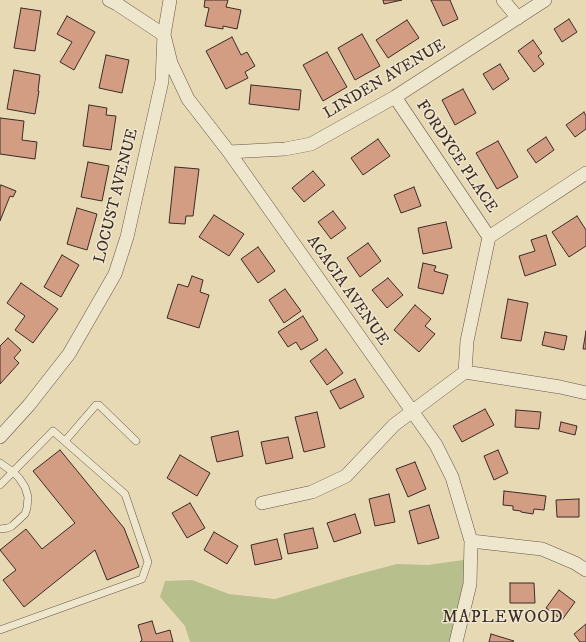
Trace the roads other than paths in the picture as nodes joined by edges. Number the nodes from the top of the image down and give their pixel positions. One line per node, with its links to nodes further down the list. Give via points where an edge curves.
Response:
1 (109, 0): 6 (street)
2 (170, 0): 6 (street, LOCUST AVENUE)
3 (503, 0): 5 (street)
4 (545, 0): 5 (street, LINDEN AVENUE)
5 (518, 18): 7 (street, LINDEN AVENUE)
6 (164, 35): 8 (street, ACACIA AVENUE, via 171,63 188,98); 14 (street, LOCUST AVENUE, via 162,81 127,237 115,274 69,354)
7 (395, 97): 8 (street, LINDEN AVENUE, via 311,144 285,149); 10 (street, FORDYCE PLACE)
8 (229, 152): 13 (street, ACACIA AVENUE)
9 (586, 173): 10 (street)
10 (489, 237): 11 (street, via 467,341)
11 (465, 372): 12 (street); 13 (street)
12 (586, 393)
13 (412, 412): 20 (street, via 394,425 346,476 312,492); 22 (street, ACACIA AVENUE, via 436,445 452,477)
14 (0, 437)
15 (65, 441): 16 (lane, via 96,405 99,405); 18 (lane, via 53,431); 24 (lane, via 125,494 148,562 142,579)
16 (136, 441)
17 (0, 463): 18 (lane)
18 (13, 472): 19 (lane); 21 (lane, via 25,487 28,496 27,508 25,514 12,526)
19 (0, 485)
20 (262, 502)
21 (0, 529)
22 (470, 541): 23 (street, via 542,549); 25 (street, ACACIA AVENUE, via 470,584)
23 (586, 570)
24 (0, 630)
25 (456, 642)

